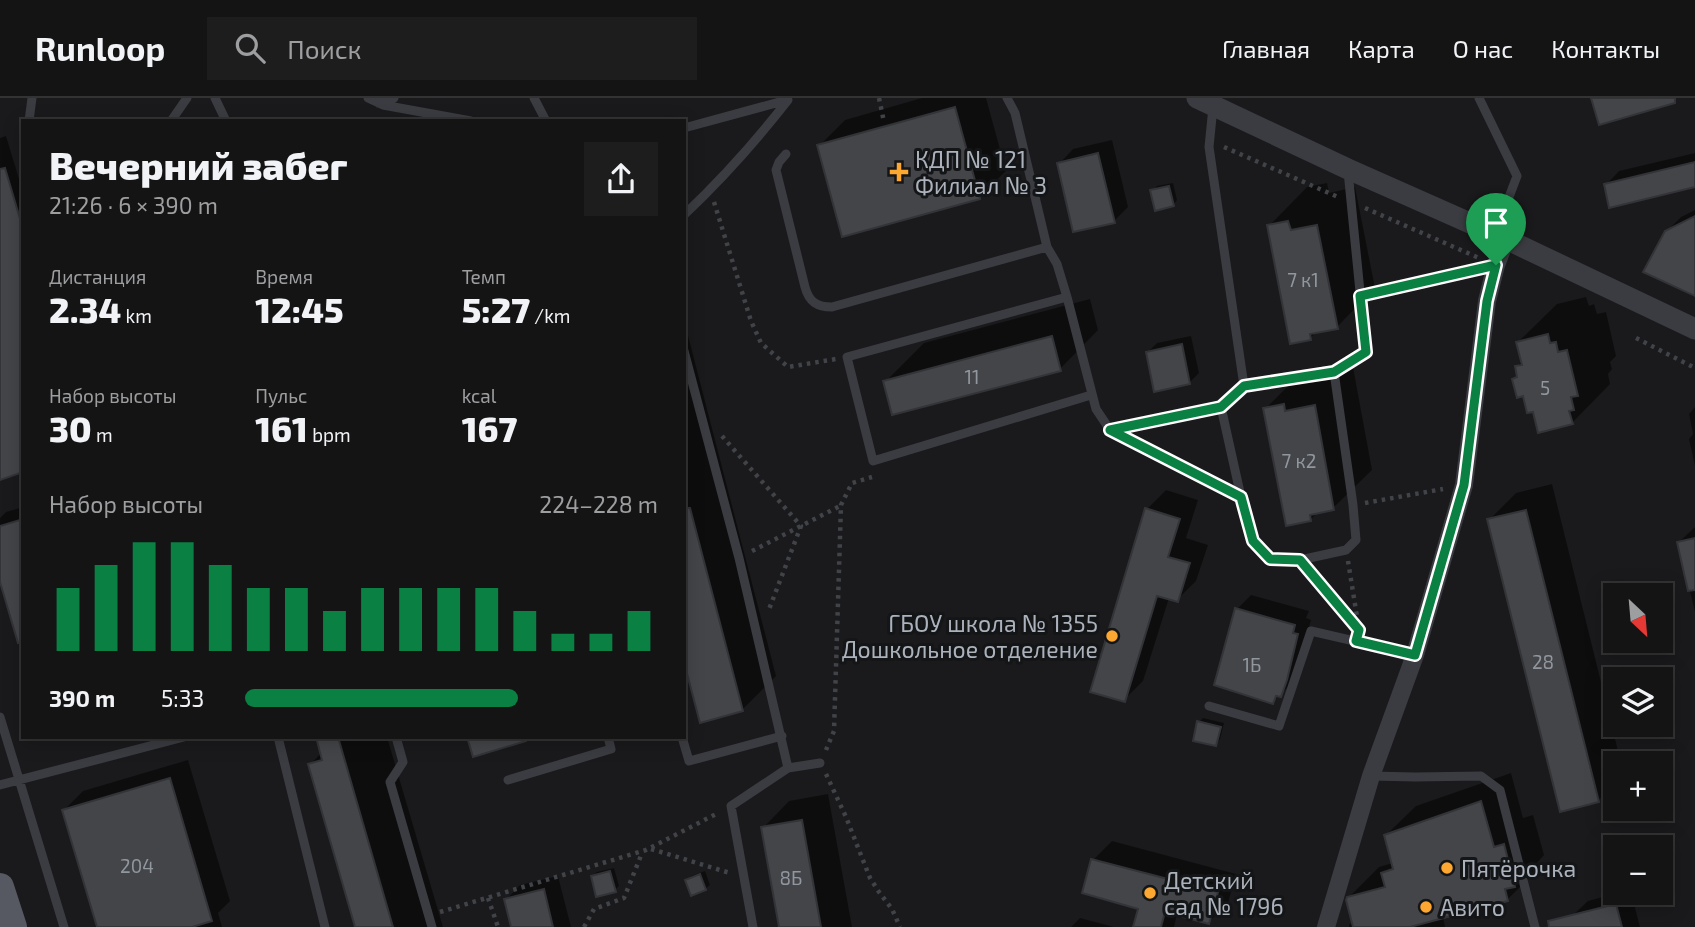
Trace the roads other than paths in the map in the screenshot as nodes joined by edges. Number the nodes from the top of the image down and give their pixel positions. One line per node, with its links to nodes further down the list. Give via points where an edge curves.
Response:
1 (32, 98): 12 (lane)
2 (187, 98): 13 (lane)
3 (215, 98): 14 (lane)
4 (368, 98): 10 (lane)
5 (394, 98): 10 (lane)
6 (534, 98): 16 (lane)
7 (1007, 98): 22 (lane, via 1015,113)
8 (1479, 98): 21 (lane, via 1517,176)
9 (789, 99): 17 (lane); 20 (lane)
10 (377, 100): 15 (lane, via 404,110)
11 (1205, 102): 19 (street); 27 (lane)
12 (29, 119)
13 (172, 119)
14 (225, 119)
15 (459, 119)
16 (545, 119)
17 (686, 127)
18 (786, 154): 22 (lane, via 776,170 804,288 821,307)
19 (1348, 169): 21 (street); 26 (lane, via 1366,352)
20 (686, 213)
21 (1501, 237): 24 (street); 30 (street, via 1487,301 1464,485)
22 (1047, 247): 23 (lane)
23 (1067, 297): 28 (lane); 28 (lane, via 847,357 873,461)
24 (1695, 329)
25 (686, 358): 33 (lane)
26 (1334, 372): 27 (lane); 29 (lane, via 1356,540 1346,550 1300,560 1270,559 1253,541)
27 (1244, 386): 29 (lane)
28 (1091, 395): 29 (lane, via 1110,430)
29 (1221, 407)
30 (1415, 655): 31 (lane, via 1311,631 1279,726); 41 (street)
31 (1209, 706)
32 (0, 717): 42 (lane)
33 (782, 736): 38 (lane, via 689,761); 40 (lane)
34 (176, 739): 42 (lane)
35 (278, 739): 48 (lane)
36 (397, 739): 49 (lane, via 403,762 390,782)
37 (608, 739): 43 (lane, via 611,749)
38 (683, 739)
39 (820, 763): 40 (lane)
40 (788, 768): 50 (lane, via 731,806)
41 (1371, 776): 51 (street); 52 (lane, via 1480,776 1500,790)
42 (19, 780): 44 (lane); 47 (lane)
43 (508, 780)
44 (0, 785)
45 (0, 887): 46 (main road)
46 (13, 927)
47 (64, 927)
48 (325, 927)
49 (432, 927)
50 (753, 927)
51 (1326, 927)
52 (1535, 927)

